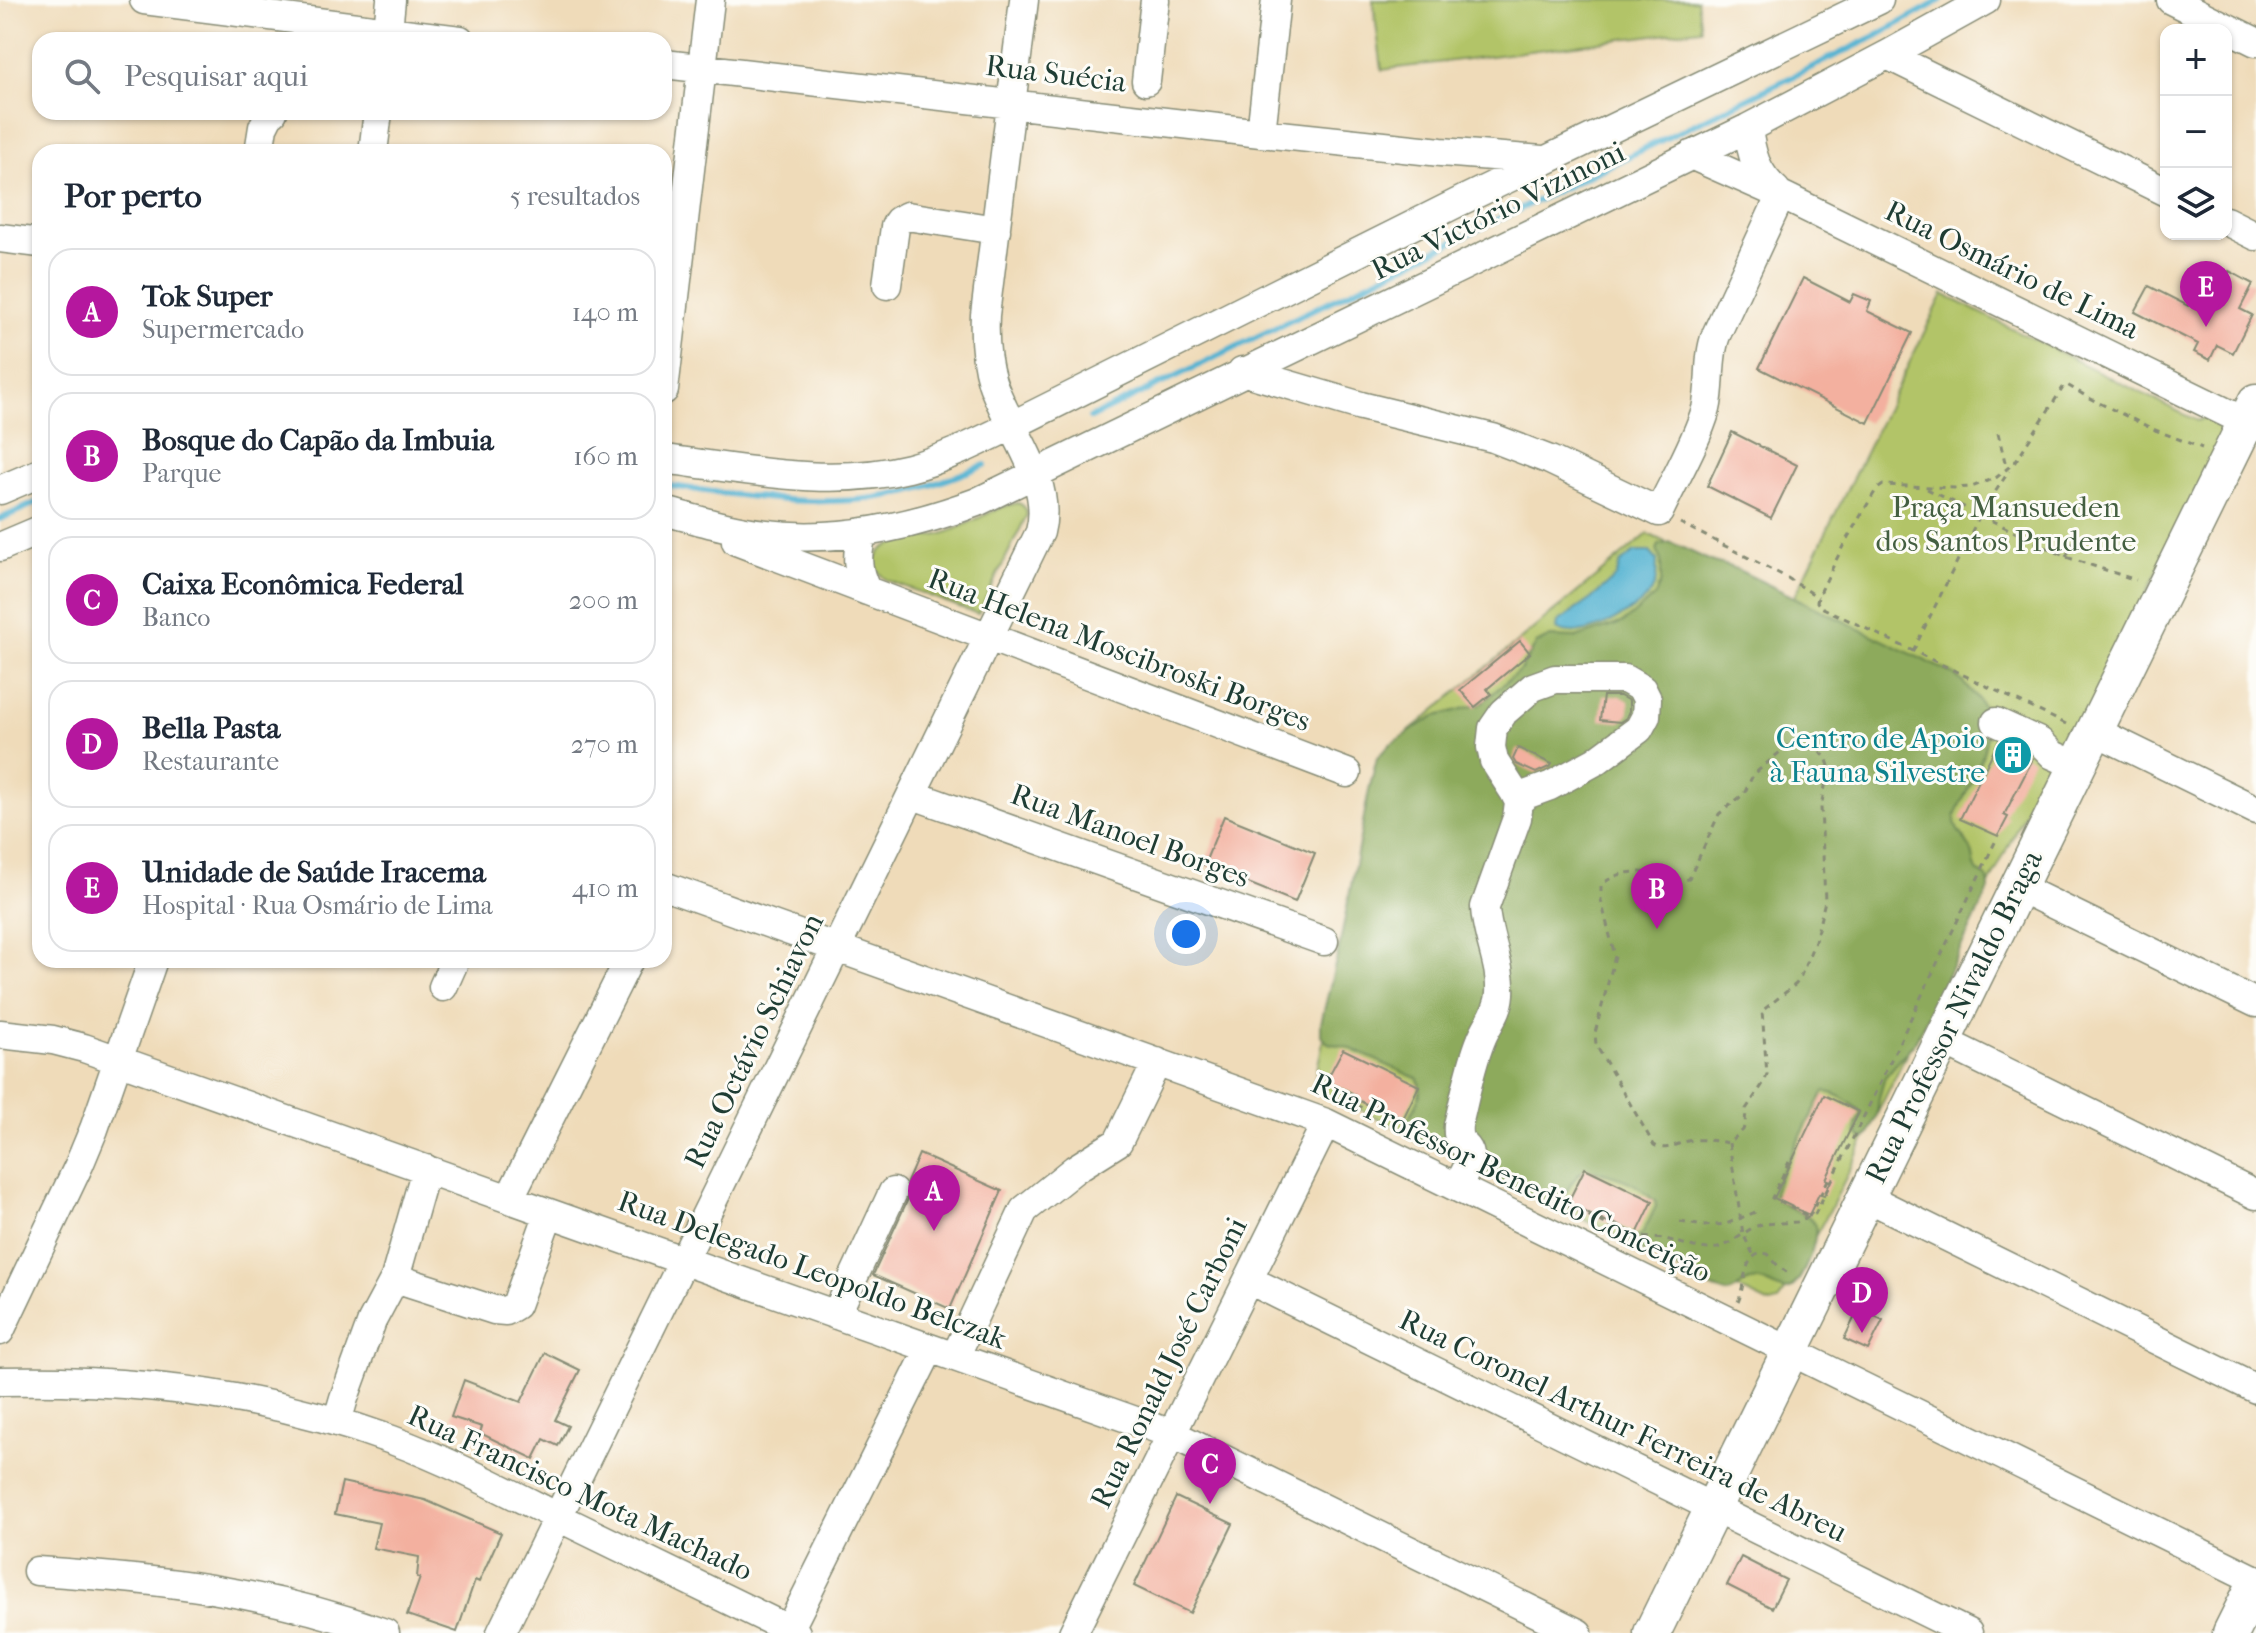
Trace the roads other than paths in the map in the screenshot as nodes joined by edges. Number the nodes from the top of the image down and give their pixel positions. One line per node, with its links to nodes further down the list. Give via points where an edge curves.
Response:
1 (144, 0): 10 (street)
2 (391, 0): 12 (street)
3 (710, 0): 16 (street)
4 (1024, 0): 18 (street, Rua Octávio Schiavon)
5 (1155, 0): 17 (street)
6 (1276, 0): 22 (street)
7 (1879, 0): 27 (street, Rua Victório Vizinoni)
8 (1986, 0): 14 (street, Rua Victório Vizinoni)
9 (2171, 0): 13 (street)
10 (250, 7): 11 (street)
11 (368, 32)
12 (387, 32)
13 (2256, 42)
14 (1887, 55): 21 (street, Rua Victório Vizinoni); 28 (street)
15 (672, 65): 16 (street, Rua Suécia)
16 (702, 68): 18 (street, Rua Suécia); 37 (street)
17 (1146, 81)
18 (1011, 103): 22 (street, Rua Suécia); 32 (street, Rua Octávio Schiavon)
19 (266, 120): 23 (street)
20 (377, 120): 24 (street)
21 (1748, 128): 26 (street, Rua Victório Vizinoni); 29 (street, Rua Osmário de Lima, via 1759,172)
22 (1261, 133): 25 (street, Rua Suécia)
23 (260, 144)
24 (374, 144)
25 (1441, 152): 27 (street, Rua Suécia); 30 (street, via 1461,169)
26 (1691, 155): 29 (street, Rua Osmário de Lima); 38 (street, Rua Victório Vizinoni)
27 (1544, 160): 30 (street, Rua Victório Vizinoni)
28 (2160, 189)
29 (1781, 195): 40 (street, via 1712,346 1704,414 1659,512 1493,438); 41 (street, Rua Osmário de Lima)
30 (1465, 199): 42 (street, Rua Victório Vizinoni)
31 (2232, 224): 33 (street)
32 (996, 230): 36 (street, via 907,216 895,227); 42 (street, Rua Octávio Schiavon, via 985,347 991,380)
33 (2256, 236)
34 (0, 238): 35 (street)
35 (32, 242)
36 (887, 285)
37 (672, 301)
38 (1312, 339): 39 (street, Rua Victório Vizinoni); 40 (street, via 1311,369)
39 (1242, 371): 40 (street); 44 (street, Rua Victório Vizinoni)
40 (1327, 397)
41 (2253, 417): 55 (main road, Rua Professor Nivaldo Braga)
42 (1011, 426): 43 (street, Rua Victório Vizinoni, via 910,468 861,476); 44 (street, Rua Octávio Schiavon)
43 (672, 460)
44 (1036, 474): 49 (street, Rua Victório Vizinoni, via 949,512); 53 (street, Rua Octávio Schiavon, via 1044,502 1040,532)
45 (32, 476): 46 (street)
46 (0, 490)
47 (672, 514): 49 (street, Rua Victório Vizinoni, via 767,534)
48 (672, 515): 52 (street, Rua Helena Moscibroski Borges)
49 (863, 532): 52 (street, via 857,562)
50 (32, 533): 51 (street)
51 (0, 547)
52 (867, 591): 53 (street, Rua Helena Moscibroski Borges)
53 (990, 637): 57 (street, Rua Helena Moscibroski Borges); 58 (street, Rua Octávio Schiavon)
54 (1996, 722): 56 (street)
55 (2084, 730): 56 (main road, Rua Professor Nivaldo Braga); 60 (street)
56 (2078, 766): 61 (main road, Rua Professor Nivaldo Braga)
57 (1347, 773)
58 (913, 795): 63 (street, Rua Manoel Borges); 64 (street, Rua Octávio Schiavon)
59 (1519, 802): 59 (street, via 1596,761 1639,729 1646,716 1642,689 1625,679 1555,679 1533,687 1504,712 1493,728 1491,747); 76 (street, via 1485,907 1500,993 1497,1012 1478,1047 1458,1125 1460,1143 1470,1156)
60 (2256, 810)
61 (2018, 887): 69 (street); 71 (main road, Rua Professor Nivaldo Braga)
62 (672, 890): 64 (street, Rua Professor Benedito Conceição)
63 (1324, 941)
64 (837, 948): 73 (street, Rua Professor Benedito Conceição); 82 (street, Rua Octávio Schiavon)
65 (150, 968): 72 (street)
66 (451, 968): 68 (street)
67 (625, 968): 80 (street)
68 (443, 987)
69 (2256, 1003)
70 (0, 1034): 72 (street, Rua Delegado Leopoldo Belczak, via 53,1040)
71 (1943, 1041): 78 (street); 79 (main road, Rua Professor Nivaldo Braga)
72 (118, 1060): 75 (street, Rua Delegado Leopoldo Belczak); 86 (street, via 79,1165)
73 (1157, 1062): 74 (street, Rua Professor Benedito Conceição); 88 (street, via 1118,1142 1024,1210)
74 (1326, 1123): 76 (street, Rua Professor Benedito Conceição); 84 (street, Rua Ronald José Carboni)
75 (426, 1169): 80 (street, Rua Delegado Leopoldo Belczak); 83 (street)
76 (1457, 1187): 87 (street, Rua Professor Benedito Conceição)
77 (893, 1192): 85 (street)
78 (2256, 1195)
79 (1866, 1197): 87 (main road, Rua Professor Nivaldo Braga); 90 (street)
80 (509, 1199): 81 (street, Rua Delegado Leopoldo Belczak)
81 (549, 1213): 82 (street, Rua Delegado Leopoldo Belczak); 83 (street, via 516,1305 506,1311)
82 (683, 1260): 85 (street, Rua Delegado Leopoldo Belczak); 94 (street, Rua Octávio Schiavon)
83 (395, 1278): 91 (street, via 372,1321)
84 (1249, 1280): 92 (street, Rua Ronald José Carboni); 93 (street, Rua Coronel Arthur Ferreira de Abreu)
85 (836, 1315): 88 (street, Rua Delegado Leopoldo Belczak)
86 (0, 1331)
87 (1791, 1351): 93 (main road, Rua Professor Nivaldo Braga); 96 (street, Rua Professor Benedito Conceição)
88 (943, 1352): 92 (street, Rua Delegado Leopoldo Belczak); 97 (street)
89 (0, 1381): 91 (street, Rua Francisco Mota Machado, via 158,1386)
90 (2256, 1389)
91 (337, 1422): 94 (street, Rua Francisco Mota Machado, via 435,1457)
92 (1172, 1434): 100 (street, Rua Ronald José Carboni); 101 (street, Rua Delegado Leopoldo Belczak)
93 (1714, 1508): 102 (main road, Rua Professor Nivaldo Braga); 103 (street, Rua Coronel Arthur Ferreira de Abreu)
94 (558, 1516): 97 (street, Rua Francisco Mota Machado); 99 (street, Rua Octávio Schiavon)
95 (37, 1571): 98 (street, via 240,1593)
96 (2256, 1581): 104 (main road)
97 (793, 1631)
98 (385, 1633)
99 (501, 1633)
100 (1073, 1633)
101 (1578, 1633)
102 (1652, 1633)
103 (1968, 1633)
104 (2231, 1633)

